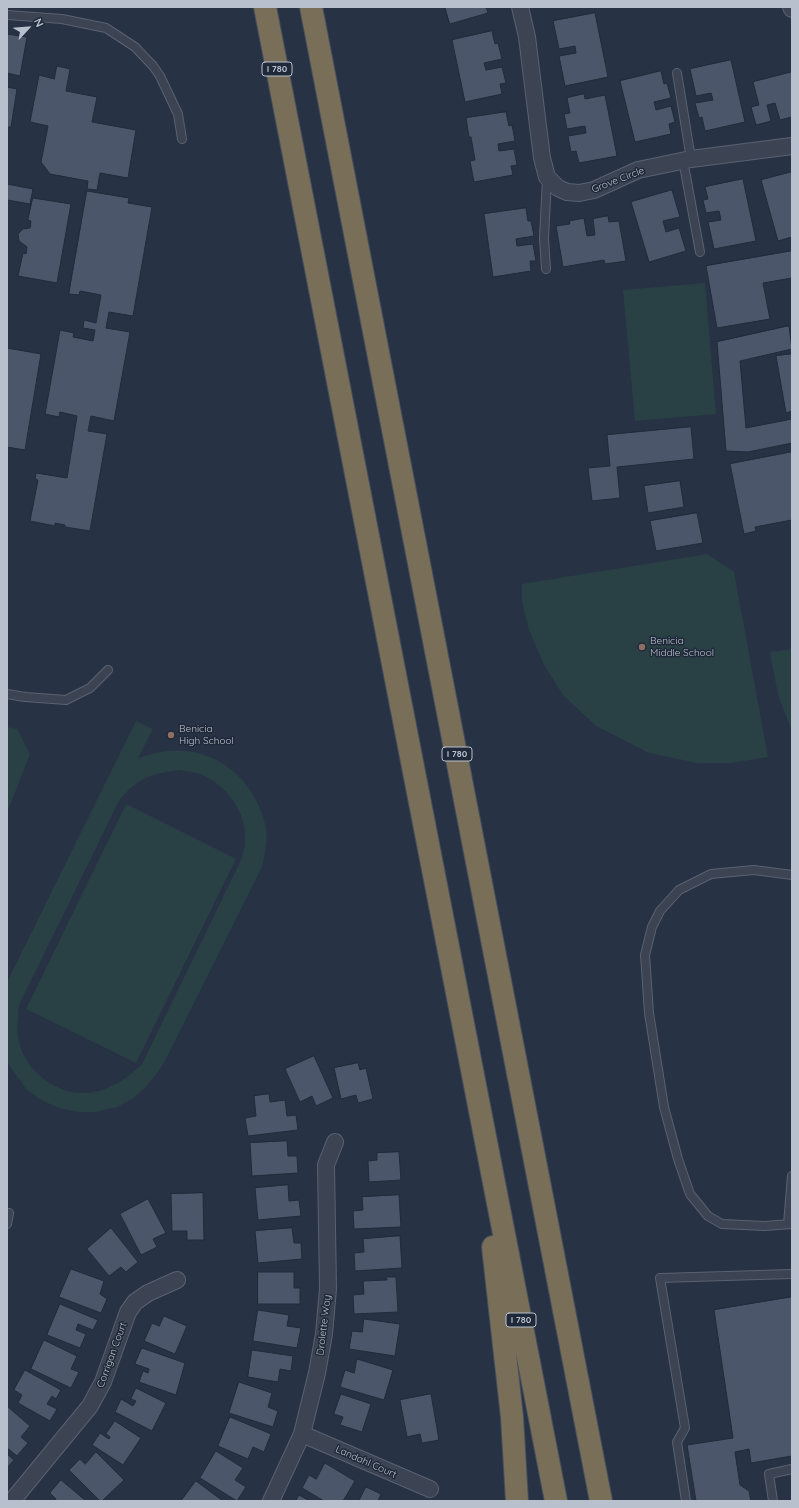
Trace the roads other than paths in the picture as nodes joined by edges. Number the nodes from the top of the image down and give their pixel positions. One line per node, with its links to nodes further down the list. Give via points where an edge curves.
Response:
1 (253, 7): 7 (highway)
2 (265, 7): 7 (highway, I 780)
3 (311, 7): 28 (highway, I 780)
4 (520, 7): 11 (street, via 527,37 542,158)
5 (7, 15): 8 (lane, via 62,19 106,28 135,47 160,76 178,114)
6 (677, 73): 10 (lane)
7 (289, 130): 17 (highway, I 780)
8 (182, 139)
9 (792, 146): 10 (street, Grove Circle)
10 (687, 160): 11 (street, Grove Circle, via 634,172 588,192 567,192 558,188); 12 (lane)
11 (547, 177): 13 (lane, via 544,238)
12 (700, 252)
13 (546, 269)
14 (108, 670): 15 (lane, via 90,688 66,700)
15 (7, 694)
16 (792, 875): 22 (lane, via 754,870 711,874 679,890 657,916 645,955 649,1013 664,1107 690,1194 708,1216 722,1224)
17 (485, 1138): 31 (highway, via 492,1238 512,1417); 32 (highway, I 780)
18 (335, 1142): 25 (street, Drolette Way, via 326,1165 328,1289 324,1334)
19 (792, 1176): 22 (lane)
20 (7, 1213): 21 (lane)
21 (7, 1224)
22 (790, 1224)
23 (792, 1274): 33 (lane, via 660,1278 685,1428 677,1442)
24 (177, 1280): 29 (street, Corrigan Court, via 135,1302 128,1312 103,1382 90,1406)
25 (302, 1434): 27 (street, Landahl Court); 30 (street, Drolette Way)
26 (792, 1470): 34 (lane, via 769,1474)
27 (430, 1490)
28 (601, 1496)
29 (12, 1501)
30 (271, 1501)
31 (517, 1501)
32 (556, 1501)
33 (686, 1501)
34 (773, 1501)

